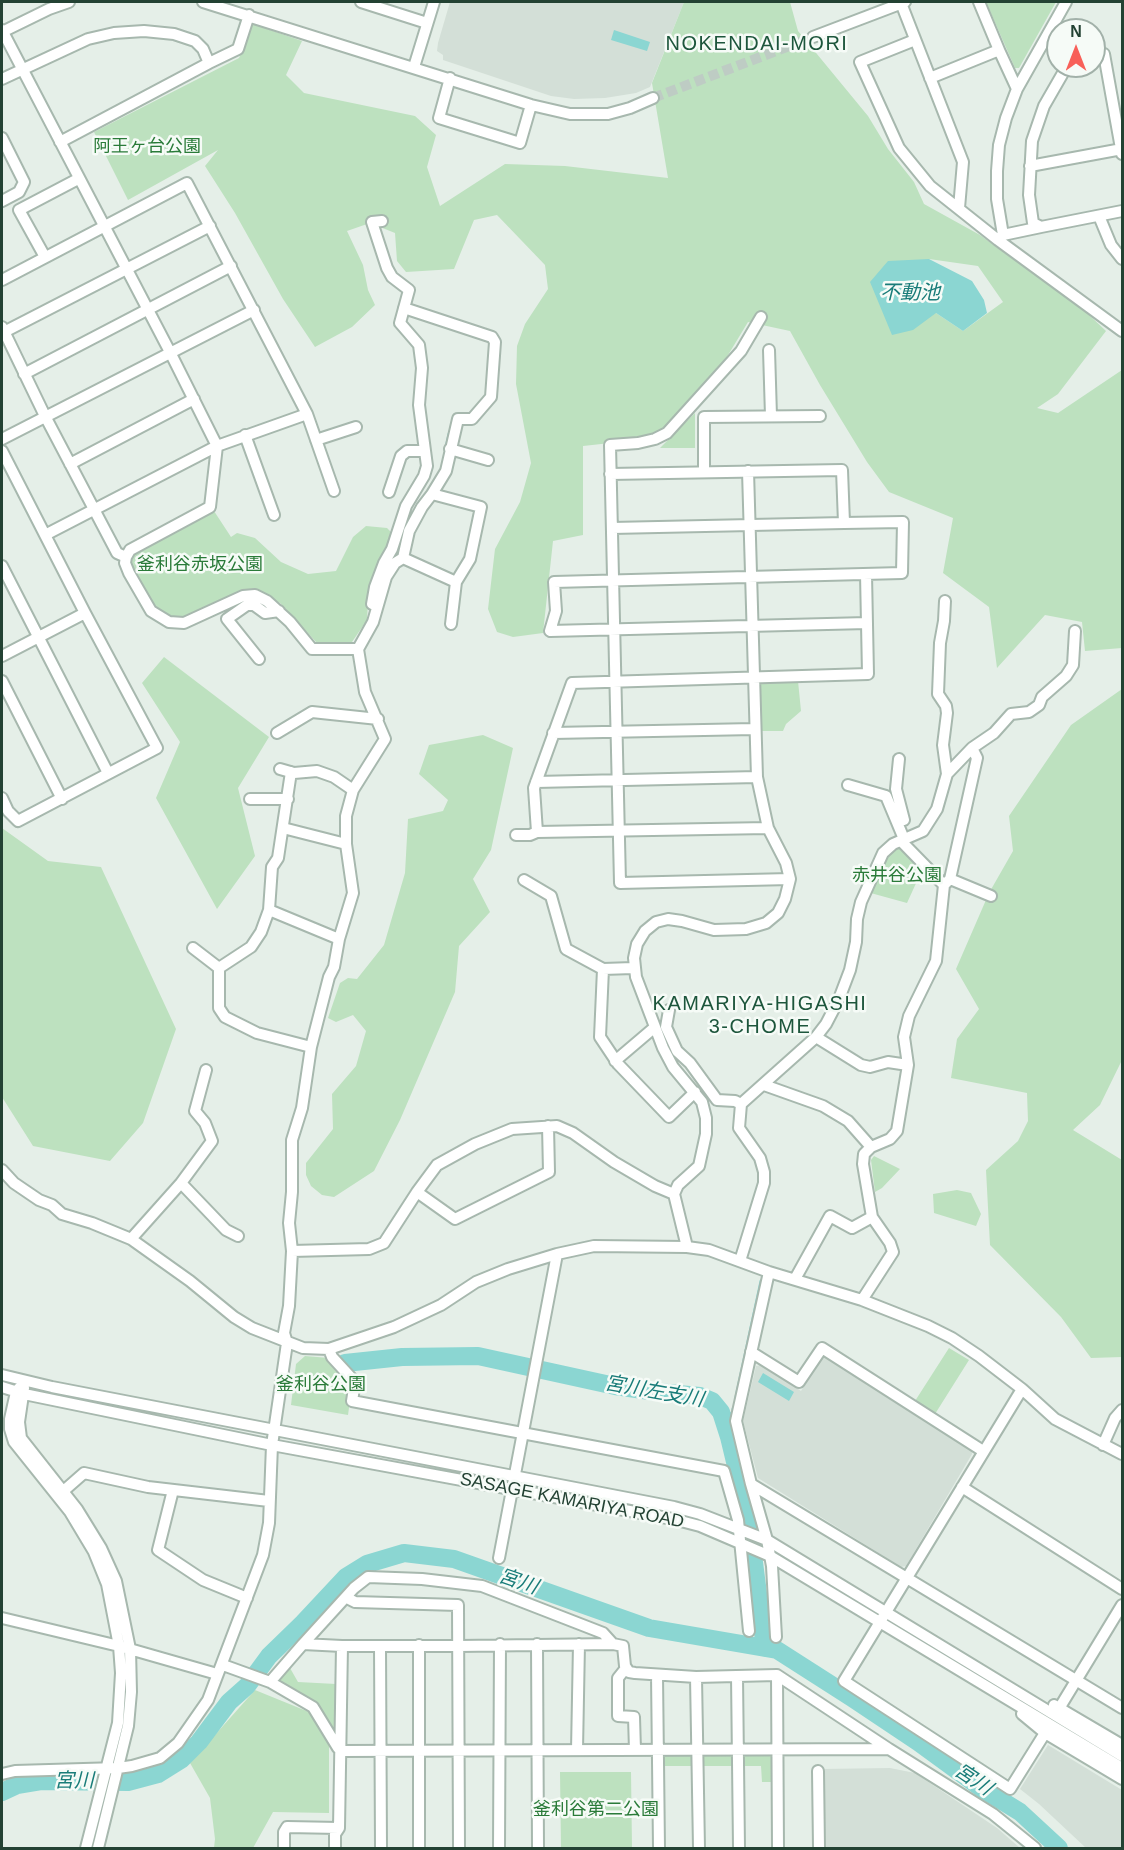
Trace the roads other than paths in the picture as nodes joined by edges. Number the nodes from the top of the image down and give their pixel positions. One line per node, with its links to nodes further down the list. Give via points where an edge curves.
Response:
1 (69, 2): 10 (street)
2 (203, 2): 8 (street)
3 (361, 2): 9 (street)
4 (434, 2): 9 (street)
5 (903, 2): 11 (street); 12 (street)
6 (979, 2): 13 (street)
7 (1066, 2): 22 (street)
8 (249, 15): 14 (street, via 238,49); 16 (street)
9 (427, 23): 16 (street)
10 (2, 32): 17 (street)
11 (813, 38)
12 (915, 40): 19 (street); 31 (street, via 860,62 899,148 930,186)
13 (999, 51): 19 (street); 22 (street)
14 (209, 63): 17 (street, via 195,41 144,31 88,39); 26 (street)
15 (1106, 65): 27 (street)
16 (414, 67): 18 (street)
17 (21, 69): 21 (street); 26 (street)
18 (450, 78): 24 (street); 24 (street, via 439,118 520,143)
19 (930, 78): 31 (street, via 963,162)
20 (1060, 78): 28 (street, via 1044,106 1032,141)
21 (2, 79)
22 (1017, 89): 38 (street, via 1004,127 997,171)
23 (653, 98): 24 (street, via 608,114 570,114)
24 (531, 105)
25 (2, 140): 30 (street, via 24,182 20,192)
26 (60, 142): 29 (street)
27 (1122, 151): 28 (street)
28 (1030, 166): 36 (street, via 1033,222)
29 (78, 179): 37 (street); 39 (street, via 19,210)
30 (2, 201)
31 (958, 208): 38 (street)
32 (1122, 211): 33 (street)
33 (1099, 216): 36 (street); 40 (street, via 1111,245)
34 (382, 221): 44 (street, via 372,222 392,277 409,290)
35 (210, 225): 37 (street, via 187,183); 41 (street); 42 (street)
36 (1041, 226): 38 (street)
37 (104, 227): 39 (street); 42 (street)
38 (1000, 238): 49 (street)
39 (45, 257): 43 (street)
40 (1122, 259)
41 (231, 266): 45 (street); 46 (street)
42 (126, 269): 46 (street); 48 (street)
43 (2, 280)
44 (404, 308): 63 (street, via 492,337 495,342 491,397 472,419 458,418); 65 (street, via 400,323 419,345 419,405)
45 (254, 309): 51 (street); 54 (street)
46 (147, 310): 51 (street); 52 (street)
47 (761, 316): 70 (street, via 741,351 667,433 638,443 610,445)
48 (3, 329): 52 (street)
49 (1122, 331)
50 (769, 350): 56 (street)
51 (170, 352): 53 (street); 55 (street)
52 (24, 374): 55 (street)
53 (194, 399): 62 (street); 67 (street)
54 (307, 414): 59 (street); 61 (street)
55 (45, 416): 60 (street); 67 (street)
56 (771, 416): 57 (street); 69 (street, via 704,417)
57 (820, 416)
58 (356, 427): 61 (street)
59 (245, 435): 62 (street); 75 (street)
60 (2, 439)
61 (316, 440): 71 (street)
62 (217, 446): 74 (street); 80 (street, via 210,507 130,550)
63 (450, 449): 66 (street); 73 (street, via 446,471)
64 (2, 451): 79 (street)
65 (425, 451): 72 (street, via 407,451 401,456); 90 (street, via 424,476 406,506 375,587)
66 (488, 460)
67 (70, 464): 74 (street)
68 (748, 471): 69 (street); 76 (street, via 842,470); 77 (street)
69 (704, 472): 70 (street)
70 (610, 474): 78 (street)
71 (334, 491)
72 (389, 492)
73 (432, 494): 81 (street, via 409,531); 86 (street, via 481,507 470,559)
74 (95, 508): 79 (street); 80 (street, via 117,553)
75 (274, 515)
76 (844, 523): 77 (street); 83 (street, via 903,522 902,573)
77 (749, 525): 78 (street); 84 (street)
78 (612, 528): 85 (street)
79 (45, 535): 89 (street)
80 (126, 557): 88 (street, via 129,573 151,611 169,622 184,623 243,596 255,595)
81 (403, 558): 86 (street); 90 (street, via 394,562 386,577)
82 (2, 566): 96 (street)
83 (866, 574): 84 (street); 91 (street)
84 (750, 577): 85 (street); 93 (street)
85 (613, 579): 94 (street); 94 (street, via 554,582 556,611 550,631)
86 (456, 582): 92 (street)
87 (945, 601): 111 (street, via 938,694 947,713 943,745)
88 (279, 611): 97 (street, via 312,649); 99 (street, via 265,613 247,605 227,619)
89 (85, 613): 96 (street); 110 (street, via 157,748)
90 (373, 622): 97 (street)
91 (867, 623): 93 (street); 100 (street, via 868,674)
92 (451, 624)
93 (752, 626): 94 (street); 100 (street)
94 (614, 629): 101 (street)
95 (1075, 631): 108 (street, via 1073,665 1066,676 1042,697 1039,705 1029,712 1011,714 994,733)
96 (38, 637): 98 (street); 110 (street)
97 (358, 649): 103 (street, via 365,692)
98 (2, 656)
99 (259, 659)
100 (754, 677): 101 (street); 104 (street)
101 (615, 680): 105 (street); 106 (street, via 572,683)
102 (2, 681): 118 (street)
103 (378, 719): 107 (street, via 312,712); 116 (street, via 385,739)
104 (754, 729): 105 (street); 112 (street)
105 (617, 731): 106 (street); 113 (street)
106 (553, 733): 114 (street)
107 (278, 734)
108 (972, 748): 111 (street); 130 (street, via 977,758)
109 (899, 759): 126 (street, via 896,789)
110 (108, 773): 118 (street)
111 (947, 774): 126 (street, via 932,820 923,831)
112 (757, 777): 113 (street); 122 (street)
113 (617, 781): 114 (street); 123 (street)
114 (536, 782): 124 (street)
115 (848, 785): 126 (street, via 886,796)
116 (353, 790): 120 (street, via 317,771 285,771); 127 (street, via 346,816)
117 (2, 798): 118 (street, via 18,821)
118 (62, 799)
119 (250, 799): 120 (street)
120 (288, 799): 121 (street)
121 (283, 828): 127 (street); 132 (street, via 278,858 272,867)
122 (768, 828): 123 (street); 128 (street)
123 (618, 831): 124 (street); 128 (street, via 620,883)
124 (537, 832): 125 (street)
125 (516, 835)
126 (905, 839): 130 (street); 140 (street, via 883,853 867,886 857,920 850,970 839,999)
127 (346, 844): 133 (street, via 353,893)
128 (790, 879): 136 (street, via 778,913 758,927 714,930 682,921 656,922 637,944)
129 (524, 880): 137 (street, via 551,896 566,949)
130 (947, 882): 131 (street); 143 (street, via 936,961 909,1016 904,1037)
131 (990, 896)
132 (269, 910): 133 (street); 135 (street, via 251,947)
133 (339, 939): 141 (street)
134 (194, 948): 135 (street)
135 (219, 968): 141 (street, via 219,1008 225,1017 257,1033)
136 (633, 968): 137 (street); 139 (street)
137 (603, 969): 142 (street, via 600,1037)
138 (669, 1010): 147 (street, via 666,1027 677,1052 717,1100)
139 (655, 1028): 142 (street); 146 (street, via 673,1067)
140 (816, 1037): 143 (street, via 861,1065); 145 (street)
141 (311, 1047): 158 (street, via 302,1108 292,1140 288,1222)
142 (615, 1061): 146 (street, via 669,1117)
143 (908, 1065): 149 (street, via 897,1131 890,1139)
144 (206, 1070): 151 (street, via 195,1111 212,1141)
145 (764, 1085): 147 (street); 149 (street, via 823,1106 848,1121)
146 (695, 1092): 153 (street, via 706,1118 704,1148 699,1166 678,1185)
147 (741, 1104): 160 (street, via 739,1128 760,1158 764,1183)
148 (548, 1126): 152 (street, via 512,1129 475,1144 437,1165); 152 (street, via 549,1172 455,1219); 153 (street, via 573,1133 614,1162)
149 (871, 1147): 154 (street, via 864,1154 863,1164)
150 (2, 1170): 156 (street, via 14,1183 62,1214)
151 (181, 1183): 155 (street, via 226,1230); 156 (street)
152 (417, 1192): 158 (street, via 384,1243 369,1249)
153 (674, 1194): 157 (street)
154 (872, 1217): 162 (street, via 852,1228 830,1216); 163 (street, via 893,1252)
155 (238, 1236)
156 (131, 1239): 164 (street, via 234,1317)
157 (687, 1247): 159 (street, via 594,1245); 160 (street)
158 (292, 1251): 164 (street, via 284,1333)
159 (557, 1254): 165 (street, via 476,1282 419,1317); 174 (street)
160 (740, 1260): 161 (street)
161 (769, 1272): 162 (street); 166 (street)
162 (795, 1278): 163 (street)
163 (862, 1300): 170 (street, via 952,1338)
164 (287, 1343): 165 (street); 173 (street)
165 (329, 1349): 174 (street, via 355,1382 352,1401)
166 (751, 1352): 177 (street, via 800,1382 822,1348); 180 (street, via 736,1421)
167 (2, 1375): 168 (street, SASAGE KAMARIYA ROAD)
168 (23, 1381): 171 (street); 173 (street, SASAGE KAMARIYA ROAD)
169 (2, 1387): 171 (street, SASAGE KAMARIYA ROAD)
170 (1022, 1389): 176 (street, via 1055,1419); 177 (street)
171 (20, 1393): 175 (street, SASAGE KAMARIYA ROAD); 183 (street, via 21,1438)
172 (1122, 1410): 176 (street)
173 (275, 1430): 175 (street); 179 (street, SASAGE KAMARIYA ROAD)
174 (524, 1432): 179 (street); 185 (street, via 724,1471)
175 (272, 1445): 179 (street, SASAGE KAMARIYA ROAD); 184 (street)
176 (1103, 1445): 178 (street)
177 (983, 1451): 181 (street)
178 (1122, 1455)
179 (514, 1483): 185 (street, SASAGE KAMARIYA ROAD, via 674,1507); 187 (street, SASAGE KAMARIYA ROAD, via 700,1526); 189 (street)
180 (751, 1484): 186 (street); 190 (street)
181 (962, 1487): 190 (street); 191 (street)
182 (173, 1490): 183 (street, via 84,1473); 184 (street); 192 (street, via 158,1550 203,1580)
183 (61, 1494): 209 (street, via 103,1573)
184 (269, 1501): 192 (street, via 262,1555)
185 (738, 1528): 186 (street, SASAGE KAMARIYA ROAD); 187 (street)
186 (768, 1540): 188 (street); 195 (street, SASAGE KAMARIYA ROAD)
187 (740, 1542): 188 (street, SASAGE KAMARIYA ROAD); 198 (street)
188 (770, 1556): 197 (street, SASAGE KAMARIYA ROAD); 199 (street)
189 (499, 1558)
190 (907, 1579): 195 (street); 217 (street)
191 (1122, 1589)
192 (247, 1598): 211 (street)
193 (347, 1598): 200 (street); 204 (street, via 368,1577 482,1586 603,1633); 208 (street, via 355,1602 458,1605)
194 (1122, 1605): 217 (street)
195 (886, 1613): 197 (street); 218 (street, SASAGE KAMARIYA ROAD)
196 (2, 1618): 209 (street)
197 (880, 1623): 219 (street, SASAGE KAMARIYA ROAD); 222 (street, via 844,1681 1010,1789)
198 (749, 1631)
199 (776, 1637)
200 (303, 1644): 206 (street); 216 (street)
201 (500, 1644): 202 (street); 208 (street); 236 (street)
202 (537, 1644): 203 (street); 226 (street)
203 (579, 1644): 204 (street); 227 (street)
204 (613, 1644): 210 (street, via 623,1646)
205 (419, 1645): 207 (street); 208 (street); 235 (street)
206 (342, 1646): 207 (street); 232 (street)
207 (380, 1646): 233 (street)
208 (459, 1646): 234 (street)
209 (125, 1647): 211 (street); 239 (street, via 131,1692 128,1726)
210 (626, 1668): 212 (street, via 629,1672); 228 (street, via 618,1678 618,1716 634,1717)
211 (220, 1669): 216 (street); 239 (street, via 208,1700 178,1743 160,1758)
212 (657, 1675): 215 (street); 229 (street)
213 (777, 1675): 214 (street); 225 (street); 231 (street)
214 (737, 1676): 215 (street); 230 (street)
215 (696, 1677): 224 (street)
216 (267, 1680): 232 (street, via 313,1707)
217 (1077, 1680): 220 (street); 221 (street)
218 (1017, 1692): 220 (street); 237 (street, SASAGE KAMARIYA ROAD)
219 (997, 1693): 222 (street); 238 (street, SASAGE KAMARIYA ROAD)
220 (1060, 1707): 223 (street)
221 (1122, 1708)
222 (1045, 1733): 242 (street)
223 (1122, 1745)
224 (697, 1749): 229 (street); 230 (street); 255 (street)
225 (889, 1749): 231 (street); 259 (street, via 993,1814)
226 (538, 1750): 227 (street); 236 (street); 253 (street)
227 (577, 1750): 228 (street)
228 (635, 1750): 229 (street)
229 (657, 1750): 254 (street)
230 (738, 1750): 231 (street); 256 (street)
231 (777, 1750): 257 (street)
232 (340, 1751): 233 (street); 244 (street)
233 (381, 1751): 235 (street); 249 (street)
234 (460, 1751): 235 (street); 236 (street); 251 (street)
235 (419, 1752): 250 (street)
236 (498, 1752): 252 (street)
237 (1122, 1756)
238 (1122, 1768)
239 (112, 1771): 241 (street); 243 (street)
240 (818, 1771): 258 (street)
241 (2, 1774)
242 (1122, 1779)
243 (107, 1790): 245 (street); 246 (street)
244 (339, 1828): 247 (street, via 287,1827); 248 (street)
245 (86, 1848)
246 (98, 1848)
247 (284, 1848)
248 (335, 1848)
249 (381, 1848)
250 (419, 1848)
251 (459, 1848)
252 (499, 1848)
253 (538, 1848)
254 (658, 1848)
255 (699, 1848)
256 (739, 1848)
257 (778, 1848)
258 (819, 1848)
259 (1035, 1848)

